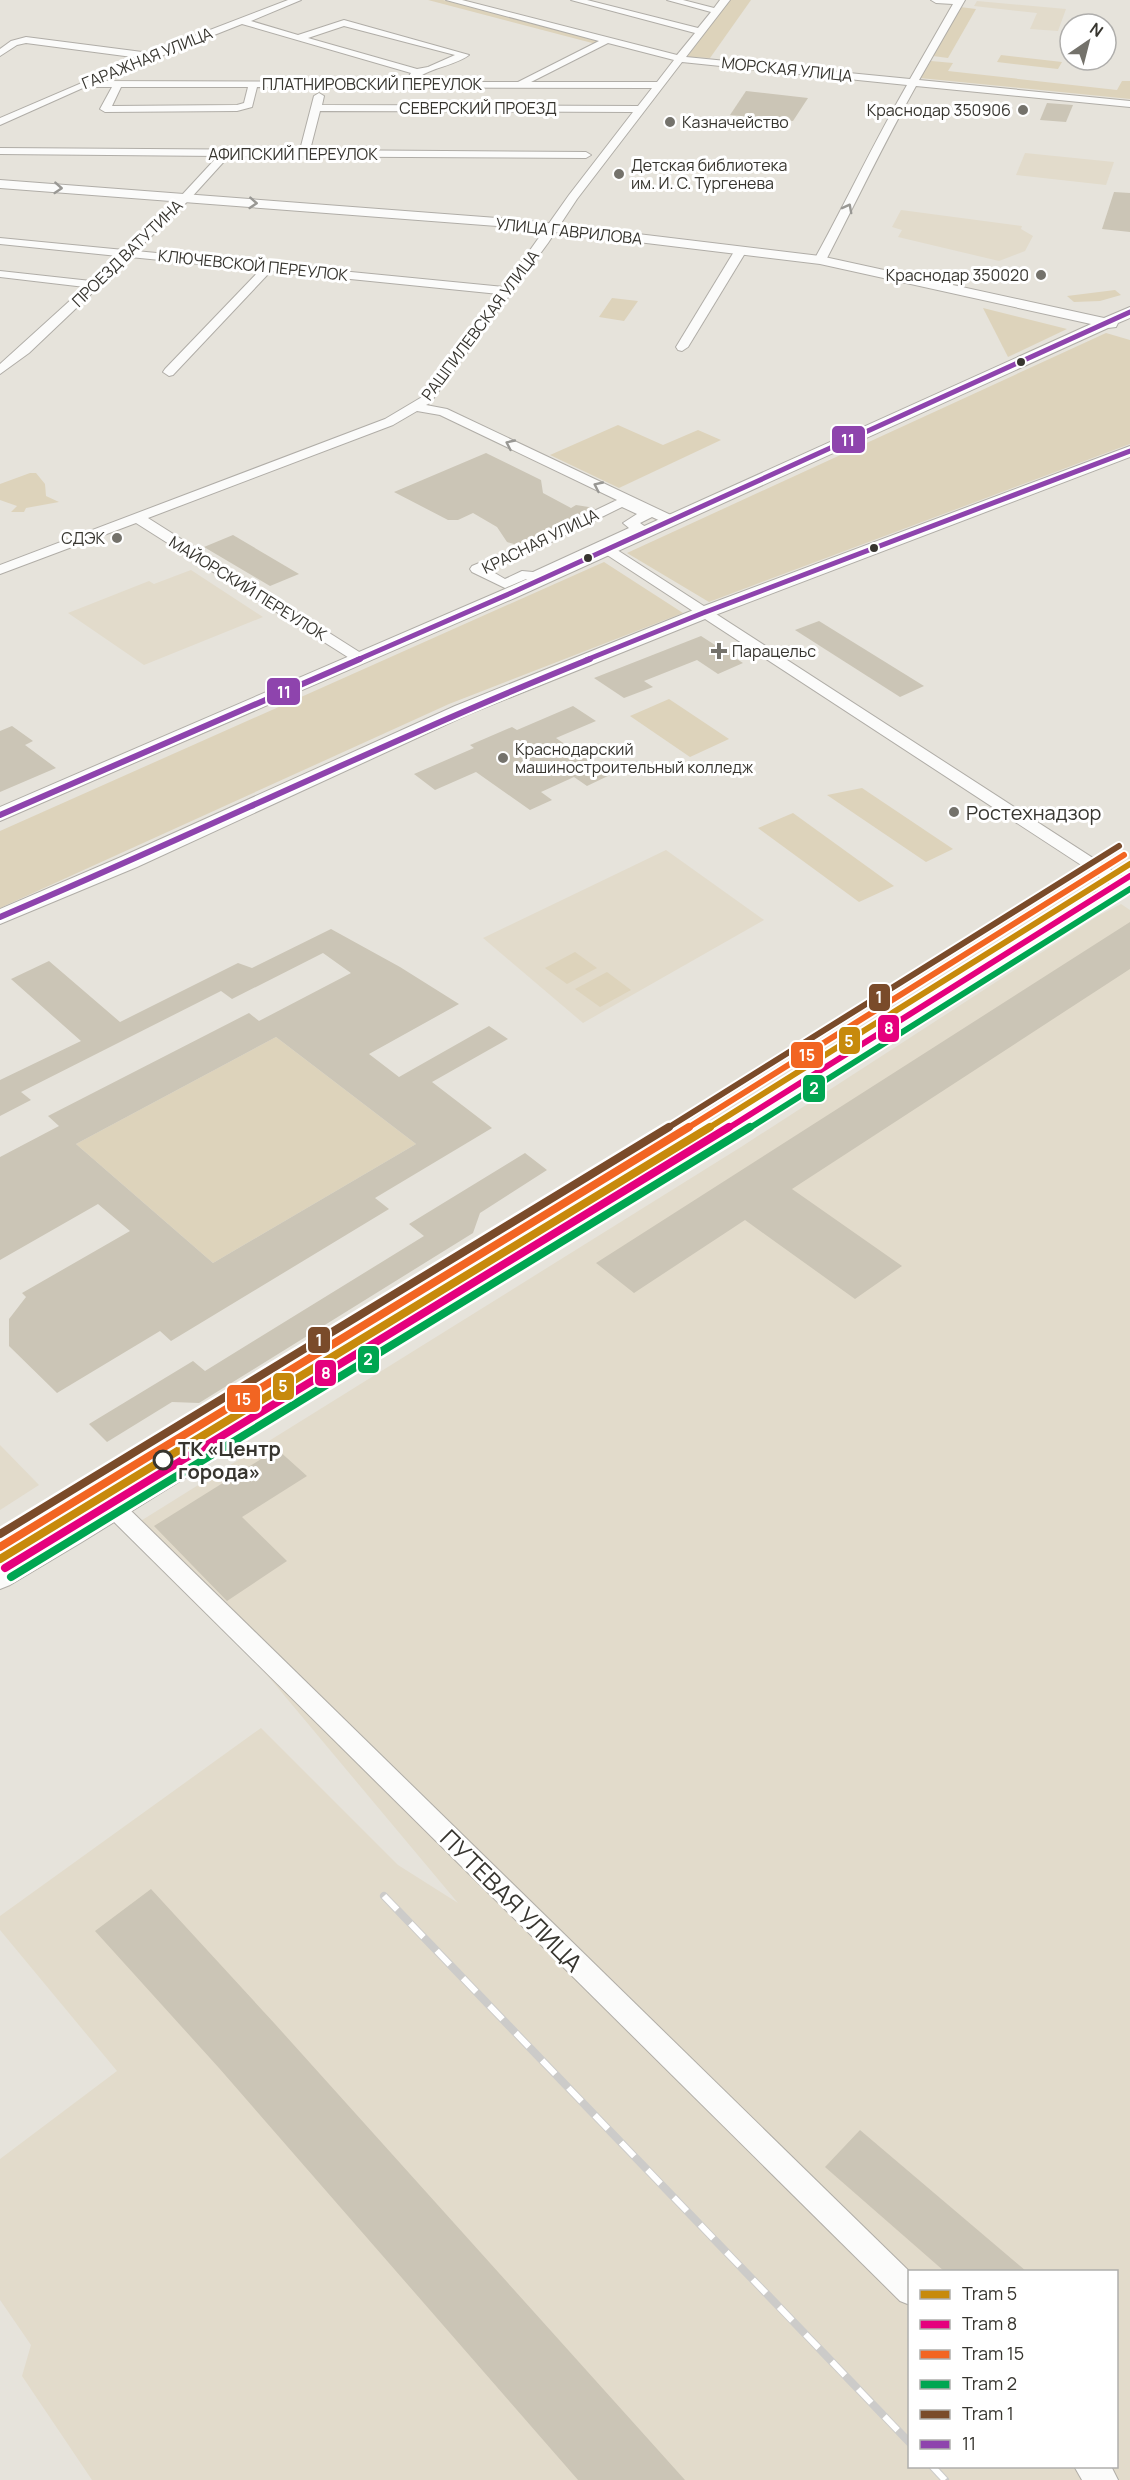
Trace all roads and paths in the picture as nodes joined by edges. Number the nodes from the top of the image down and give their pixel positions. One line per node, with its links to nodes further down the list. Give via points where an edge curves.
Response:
1 (296, 0): 9 (street, ГАРАЖНАЯ УЛИЦА)
2 (450, 0): 12 (street, МОРСКАЯ УЛИЦА)
3 (576, 0): 10 (street)
4 (672, 0): 8 (street)
5 (725, 0): 8 (street, РАШПИЛЕВСКАЯ УЛИЦА)
6 (936, 0): 7 (street)
7 (960, 1): 17 (street)
8 (717, 11): 10 (street, РАШПИЛЕВСКАЯ УЛИЦА)
9 (241, 21): 11 (street); 14 (street, ГАРАЖНАЯ УЛИЦА)
10 (701, 32): 15 (street, РАШПИЛЕВСКАЯ УЛИЦА)
11 (301, 37): 16 (street); 16 (street, via 344,23 464,55)
12 (606, 41): 15 (street, МОРСКАЯ УЛИЦА); 20 (street)
13 (0, 53): 14 (street, via 26,40)
14 (150, 56): 18 (street, ГАРАЖНАЯ УЛИЦА)
15 (680, 59): 17 (street, МОРСКАЯ УЛИЦА); 24 (street, РАШПИЛЕВСКАЯ УЛИЦА)
16 (417, 72): 23 (street)
17 (914, 81): 25 (street, МОРСКАЯ УЛИЦА); 39 (street, one-way to 17)
18 (83, 84): 19 (street, ПЛАТНИРОВСКИЙ ПЕРЕУЛОК); 28 (street, ГАРАЖНАЯ УЛИЦА)
19 (118, 84): 21 (street, ПЛАТНИРОВСКИЙ ПЕРЕУЛОК); 21 (street, via 105,109 237,108 248,105)
20 (519, 84): 23 (street, ПЛАТНИРОВСКИЙ ПЕРЕУЛОК); 24 (street, ПЛАТНИРОВСКИЙ ПЕРЕУЛОК)
21 (253, 85): 22 (street, ПЛАТНИРОВСКИЙ ПЕРЕУЛОК)
22 (321, 85): 23 (street, ПЛАТНИРОВСКИЙ ПЕРЕУЛОК); 26 (street)
23 (405, 85)
24 (661, 85): 27 (street, РАШПИЛЕВСКАЯ УЛИЦА)
25 (1130, 104)
26 (316, 108): 27 (street, СЕВЕРСКИЙ ПРОЕЗД); 31 (street)
27 (639, 109): 35 (street, РАШПИЛЕВСКАЯ УЛИЦА)
28 (0, 122)
29 (0, 151): 30 (street, АФИПСКИЙ ПЕРЕУЛОК)
30 (226, 153): 31 (street, АФИПСКИЙ ПЕРЕУЛОК); 34 (street, ПРОЕЗД ВАТУТИНА)
31 (304, 153): 32 (street, АФИПСКИЙ ПЕРЕУЛОК)
32 (586, 155)
33 (0, 184): 34 (main road, УЛИЦА ГАВРИЛОВА, one-way to 34)
34 (185, 198): 35 (main road, УЛИЦА ГАВРИЛОВА, one-way to 35); 38 (street, ПРОЕЗД ВАТУТИНА)
35 (552, 228): 37 (main road, УЛИЦА ГАВРИЛОВА); 43 (street, РАШПИЛЕВСКАЯ УЛИЦА)
36 (0, 241): 38 (street, КЛЮЧЕВСКОЙ ПЕРЕУЛОК)
37 (741, 250): 39 (main road, УЛИЦА ГАВРИЛОВА); 46 (street)
38 (127, 252): 40 (street, КЛЮЧЕВСКОЙ ПЕРЕУЛОК); 42 (street, ПРОЕЗД ВАТУТИНА)
39 (820, 260): 45 (main road, УЛИЦА ГАВРИЛОВА)
40 (269, 267): 43 (street, КЛЮЧЕВСКОЙ ПЕРЕУЛОК); 48 (street)
41 (0, 274): 42 (street)
42 (94, 285): 47 (street, ПРОЕЗД ВАТУТИНА)
43 (506, 291): 49 (street, РАШПИЛЕВСКАЯ УЛИЦА, via 426,400)
44 (1128, 320): 45 (main road, УЛИЦА ГАВРИЛОВА)
45 (1106, 323): 53 (main road, КРАСНАЯ УЛИЦА)
46 (682, 347)
47 (0, 370)
48 (169, 372)
49 (416, 407): 52 (street, РАШПИЛЕВСКАЯ УЛИЦА, via 389,422); 53 (street, one-way to 49, via 443,412)
50 (1130, 451): 56 (main road)
51 (620, 503): 51 (street, КРАСНАЯ УЛИЦА, via 532,546 477,569 505,584 527,574 532,577 640,528 630,523 647,514)
52 (138, 518): 55 (street, РАШПИЛЕВСКАЯ УЛИЦА); 57 (street, МАЙОРСКИЙ ПЕРЕУЛОК)
53 (670, 520): 54 (main road, КРАСНАЯ УЛИЦА)
54 (606, 549): 56 (street); 57 (main road, КРАСНАЯ УЛИЦА)
55 (0, 570)
56 (703, 613): 59 (street); 60 (main road, via 462,710)
57 (359, 658): 58 (main road, КРАСНАЯ УЛИЦА)
58 (0, 815)
59 (1129, 887): 61 (main road, via 1099,899)
60 (0, 917)
61 (115, 1509): 62 (main road); 63 (street, ПУТЕВАЯ УЛИЦА)
62 (0, 1577)
63 (908, 2290)
64 (1091, 2468): 65 (street)
65 (1103, 2480)

